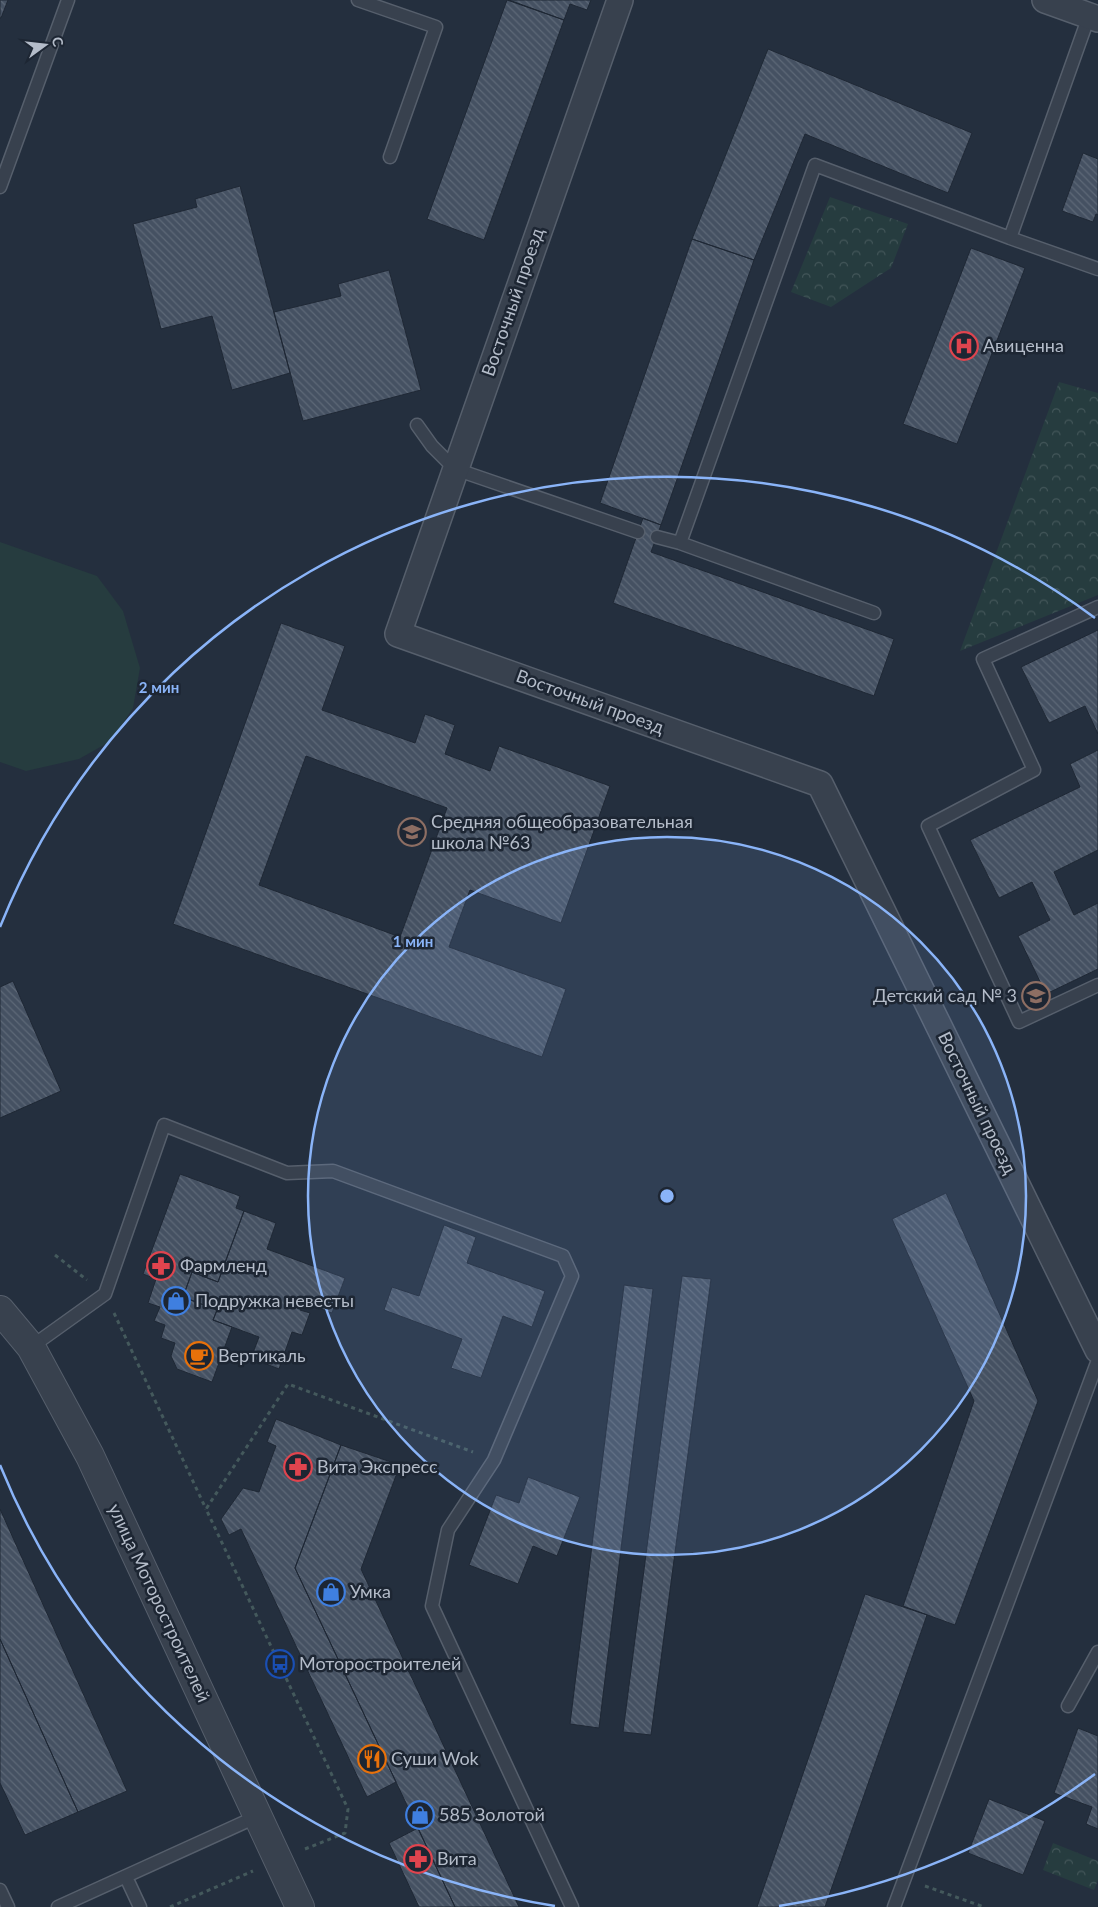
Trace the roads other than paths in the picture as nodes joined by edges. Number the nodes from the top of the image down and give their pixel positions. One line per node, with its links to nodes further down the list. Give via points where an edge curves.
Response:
1 (68, 0): 7 (lane)
2 (358, 0): 6 (lane, via 436,27)
3 (620, 0): 11 (street, Восточный проезд)
4 (1045, 0): 5 (street)
5 (1093, 18): 8 (lane)
6 (390, 157)
7 (0, 186)
8 (1010, 238): 9 (lane); 14 (lane, via 815,166)
9 (1098, 269)
10 (417, 425): 11 (lane)
11 (455, 469): 12 (lane); 20 (street, Восточный проезд, via 398,634 820,784)
12 (638, 532)
13 (657, 537): 14 (lane)
14 (680, 543): 16 (lane)
15 (1098, 607): 17 (lane, via 983,659 1034,770 928,826 1019,1022)
16 (874, 613)
17 (1098, 985)
18 (0, 1310): 19 (street, улица Моторостроителей)
19 (32, 1347): 24 (street, улица Моторостроителей, via 90,1456); 31 (lane, via 105,1294 164,1125 287,1172 333,1170 563,1256 572,1276 494,1460 448,1530 432,1606)
20 (1098, 1350)
21 (1098, 1360): 32 (lane)
22 (1098, 1652): 23 (lane)
23 (1068, 1706)
24 (258, 1816): 25 (lane); 30 (street, улица Моторостроителей)
25 (126, 1877): 28 (lane); 29 (lane)
26 (0, 1890): 27 (lane)
27 (8, 1907)
28 (58, 1907)
29 (140, 1907)
30 (300, 1907)
31 (572, 1907)
32 (894, 1907)

